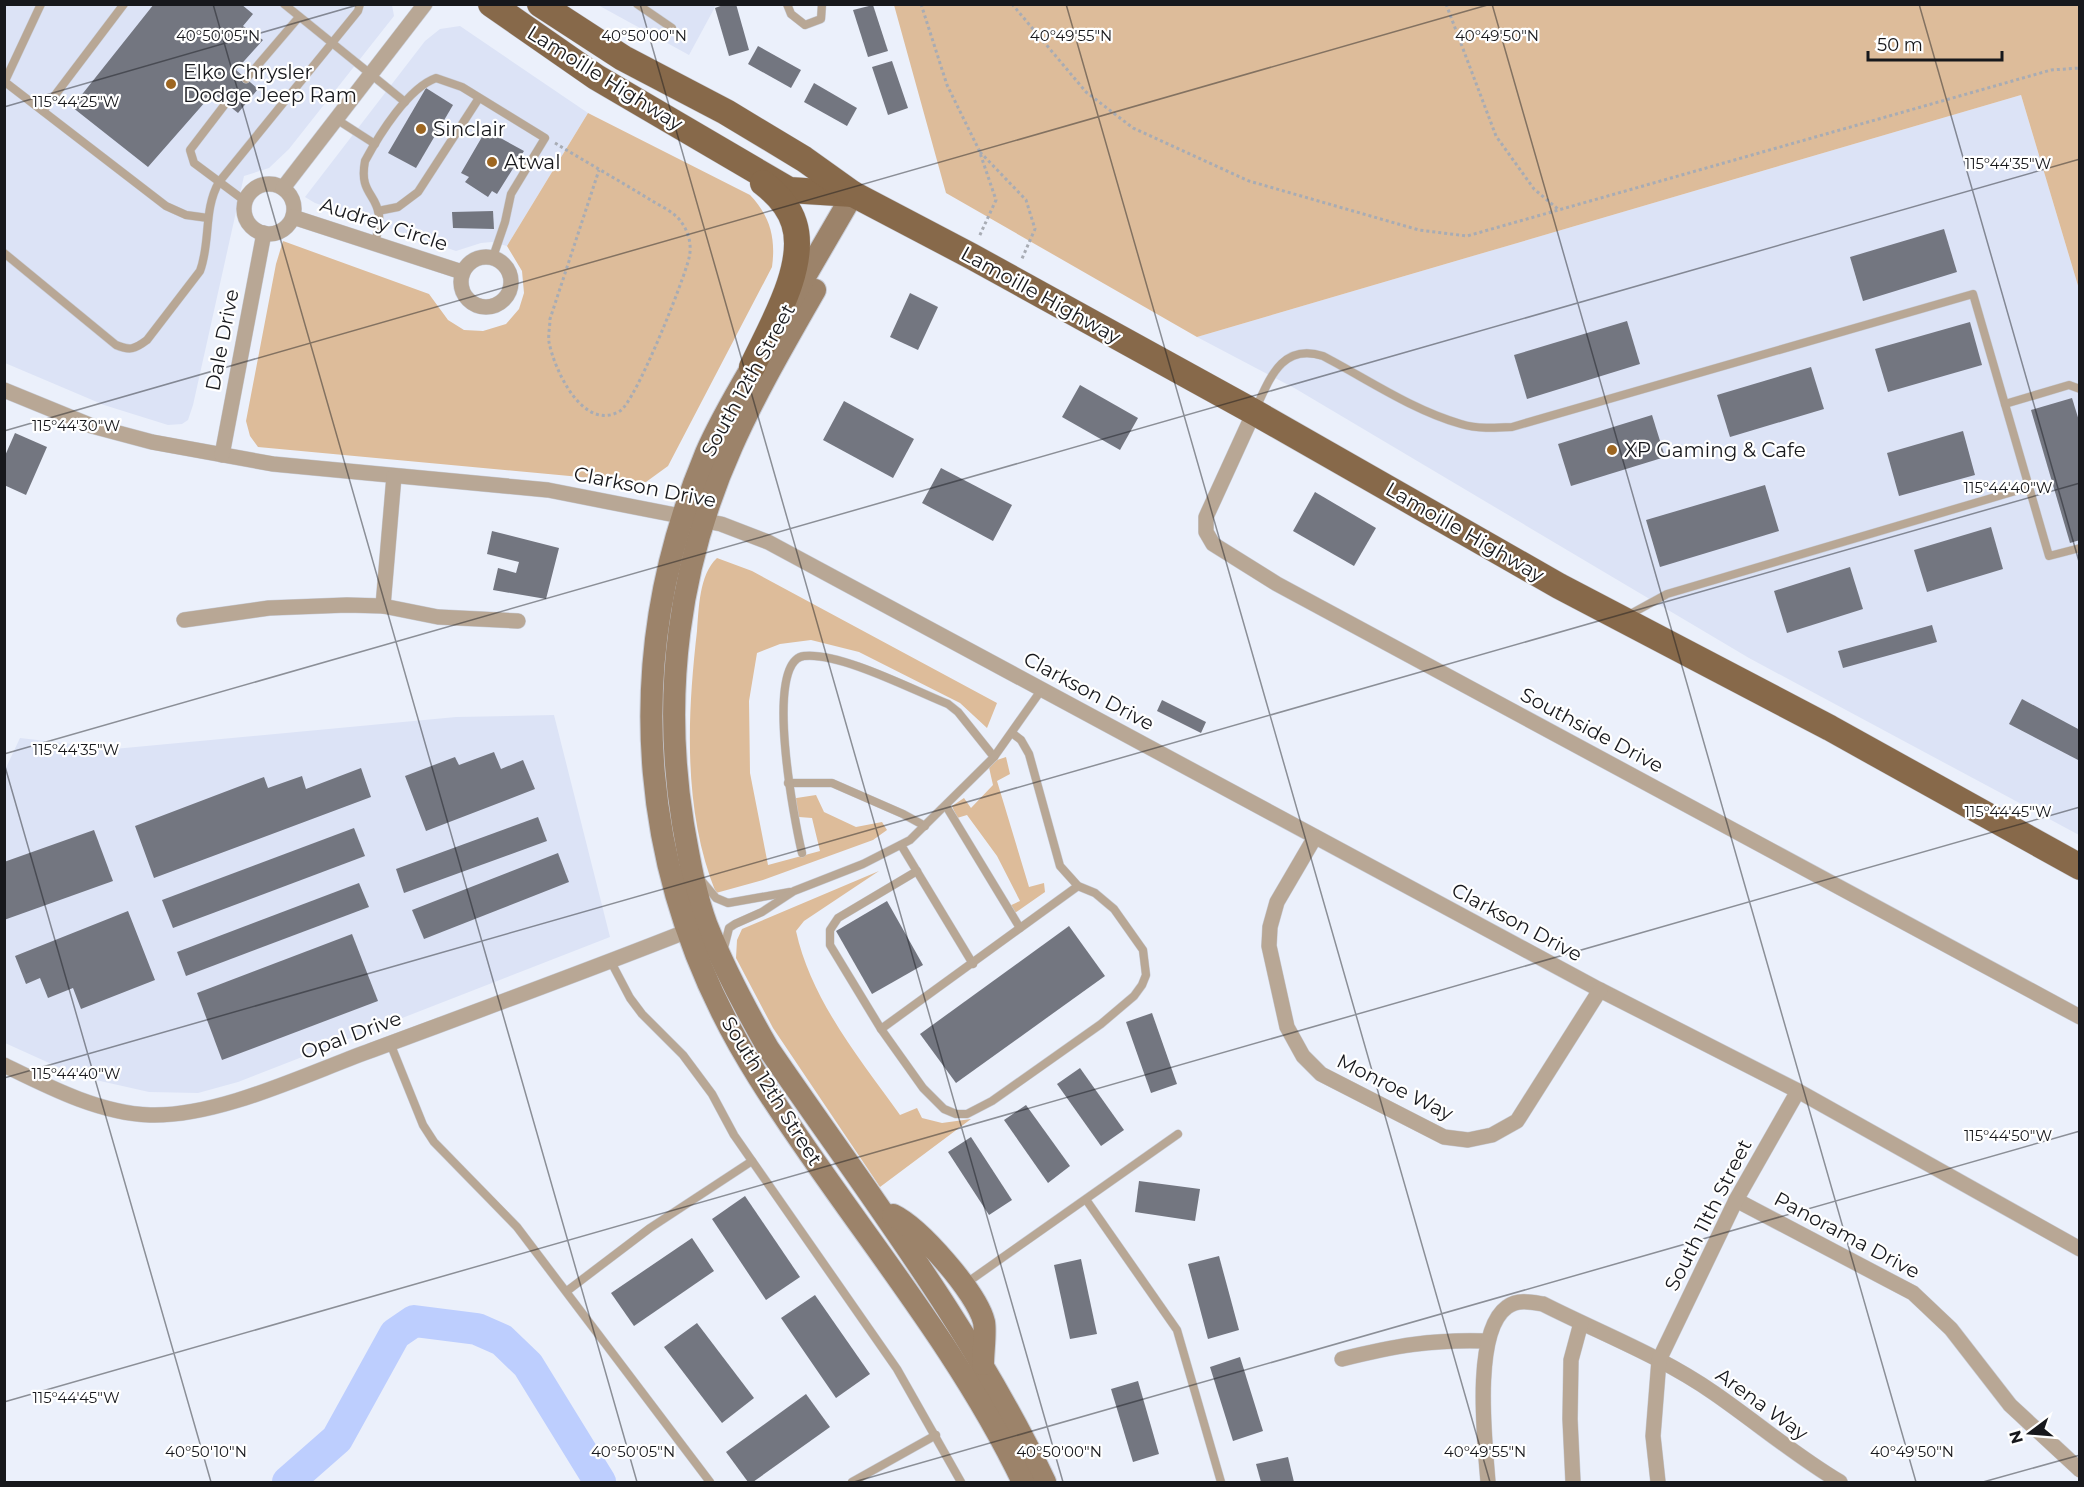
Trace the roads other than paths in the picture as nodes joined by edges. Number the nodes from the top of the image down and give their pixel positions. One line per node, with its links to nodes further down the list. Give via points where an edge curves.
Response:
1 (41, 4): 16 (lane)
2 (124, 4): 20 (lane)
3 (284, 4): 11 (lane)
4 (360, 4): 13 (lane)
5 (425, 4): 14 (street)
6 (491, 4): 22 (main road, Lamoille Highway, via 596,77)
7 (540, 4): 26 (main road, Lamoille Highway, via 623,58 726,112 804,159)
8 (637, 4): 12 (lane)
9 (787, 4): 10 (lane, via 791,14 805,25 821,19)
10 (822, 4)
11 (299, 17): 13 (lane); 15 (lane)
12 (672, 28)
13 (332, 43): 14 (lane); 24 (lane)
14 (370, 74): 18 (lane); 21 (street)
15 (246, 79)
16 (5, 82): 20 (lane)
17 (479, 98): 18 (lane, via 436,78 423,82); 28 (lane, via 418,192 398,207); 34 (lane, via 545,138 511,194)
18 (405, 102): 23 (lane)
19 (226, 103): 24 (lane, via 190,150 194,164)
20 (43, 111): 30 (lane, via 166,206 186,216)
21 (336, 119): 23 (lane); 25 (street)
22 (680, 124): 26 (main road, Lamoille Highway, via 789,190); 36 (main road, via 759,179 784,204 795,223 796,263)
23 (375, 144): 28 (lane, via 363,172 366,192)
24 (219, 182): 27 (lane); 30 (lane, via 210,197)
25 (283, 188): 27 (street, via 276,184 260,185); 29 (street, via 293,201)
26 (859, 197): 36 (main road, South 12th Street); 40 (main road, Lamoille Highway); 44 (main road, South 12th Street, via 750,407 719,477)
27 (245, 201): 31 (street, via 245,218)
28 (378, 211): 32 (lane)
29 (293, 217): 31 (street, via 278,232); 32 (street, Audrey Circle)
30 (208, 219): 33 (lane, via 205,259 200,271 154,332 135,349 117,345)
31 (264, 234): 41 (street, Dale Drive)
32 (375, 243): 35 (street, Audrey Circle)
33 (4, 253)
34 (493, 257): 35 (street, Audrey Circle, via 478,257); 35 (street, Audrey Circle, via 501,261 510,275 509,293 496,305 471,303 461,289)
35 (462, 272)
36 (752, 367): 44 (main road, South 12th Street, via 715,434)
37 (2079, 389): 39 (lane, via 2069,385)
38 (5, 391): 41 (street, Clarkson Drive, via 92,426)
39 (2005, 404): 40 (lane, via 1973,294 1512,427 1462,425 1407,402 1308,351 1282,362); 43 (lane)
40 (1254, 412): 47 (main road, Lamoille Highway); 70 (street, Southside Drive, via 1206,517 1206,532 1213,544 1276,584)
41 (222, 455): 42 (street, Clarkson Drive)
42 (394, 476): 44 (street, Clarkson Drive, via 548,490); 46 (street)
43 (2029, 487): 45 (lane, via 2049,556); 47 (lane, via 1667,594)
44 (693, 519): 50 (street, Clarkson Drive, via 724,524 768,542); 59 (main road, South 12th Street, via 672,711 674,758); 64 (main road, South 12th Street, via 657,627 651,729 662,838)
45 (2079, 548)
46 (382, 606): 48 (street, via 269,608); 49 (street, via 438,617)
47 (1622, 619): 60 (main road, Lamoille Highway, via 1830,728)
48 (184, 620)
49 (518, 621)
50 (1042, 689): 51 (lane); 56 (street, Clarkson Drive)
51 (1012, 733): 52 (lane); 62 (lane, via 1029,754 1060,866)
52 (994, 757): 53 (lane, via 948,704 834,659 804,656 790,664 787,679); 54 (lane)
53 (788, 783): 55 (lane, via 832,783); 58 (lane)
54 (946, 806): 55 (lane); 65 (lane)
55 (925, 826): 57 (lane)
56 (1315, 837): 69 (street, Clarkson Drive); 69 (street, Monroe Way, via 1277,902 1269,946 1287,1027 1303,1056 1322,1074 1444,1137 1468,1140 1492,1135 1517,1121)
57 (901, 845): 61 (lane); 63 (lane)
58 (802, 853)
59 (691, 867): 63 (lane, via 723,902); 64 (main road, South 12th Street)
60 (2079, 867)
61 (917, 872): 67 (lane); 71 (lane, via 838,918 830,930 830,945)
62 (1078, 886): 65 (lane); 71 (lane, via 1095,893 1114,909 1143,950 1146,961 1142,985 1101,1024 992,1101 967,1114 944,1108 923,1088)
63 (794, 891): 68 (lane, via 729,928 723,943)
64 (696, 928): 66 (street, Opal Drive); 68 (main road, South 12th Street); 90 (main road, South 12th Street, via 721,1010 756,1074 968,1384)
65 (1020, 928): 67 (lane)
66 (610, 960): 72 (street, Opal Drive); 76 (lane, via 630,999 683,1054)
67 (973, 964): 71 (lane)
68 (724, 965): 79 (main road, South 12th Street, via 768,1048)
69 (1600, 990): 74 (street, Clarkson Drive)
70 (2079, 1017)
71 (881, 1029)
72 (390, 1043): 73 (street, Opal Drive, via 232,1101 178,1114 149,1115 114,1109 66,1094); 82 (lane, via 423,1125 434,1142 517,1227)
73 (4, 1065)
74 (1798, 1091): 78 (street, South 11th Street); 80 (street, Clarkson Drive)
75 (1178, 1134): 77 (lane)
76 (752, 1161): 82 (lane, via 651,1228); 88 (lane, via 897,1369)
77 (1086, 1200): 81 (lane); 95 (lane, via 1176,1330)
78 (1736, 1200): 86 (street, South 11th Street); 89 (street, Panorama Drive, via 1913,1293 1951,1329 2010,1406)
79 (876, 1206): 81 (main road, via 899,1217); 87 (main road, South 12th Street, via 922,1268)
80 (2079, 1249)
81 (964, 1285): 87 (main road, via 983,1318)
82 (567, 1291): 91 (lane)
83 (1581, 1323): 84 (street, Arena Way, via 1543,1304 1519,1302 1507,1307 1494,1323); 86 (street, Arena Way); 97 (street, via 1571,1360)
84 (1488, 1341): 85 (street, via 1450,1339 1402,1344); 96 (street, via 1484,1440)
85 (1342, 1359)
86 (1659, 1360): 98 (street, via 1653,1436); 99 (street, Arena Way, via 1713,1392)
87 (983, 1364): 94 (main road, South 12th Street)
88 (936, 1435): 92 (lane); 93 (lane)
89 (2079, 1470)
90 (1022, 1480)
91 (710, 1482)
92 (852, 1482)
93 (961, 1482)
94 (1045, 1482)
95 (1221, 1482)
96 (1488, 1482)
97 (1573, 1482)
98 (1658, 1482)
99 (1840, 1482)

